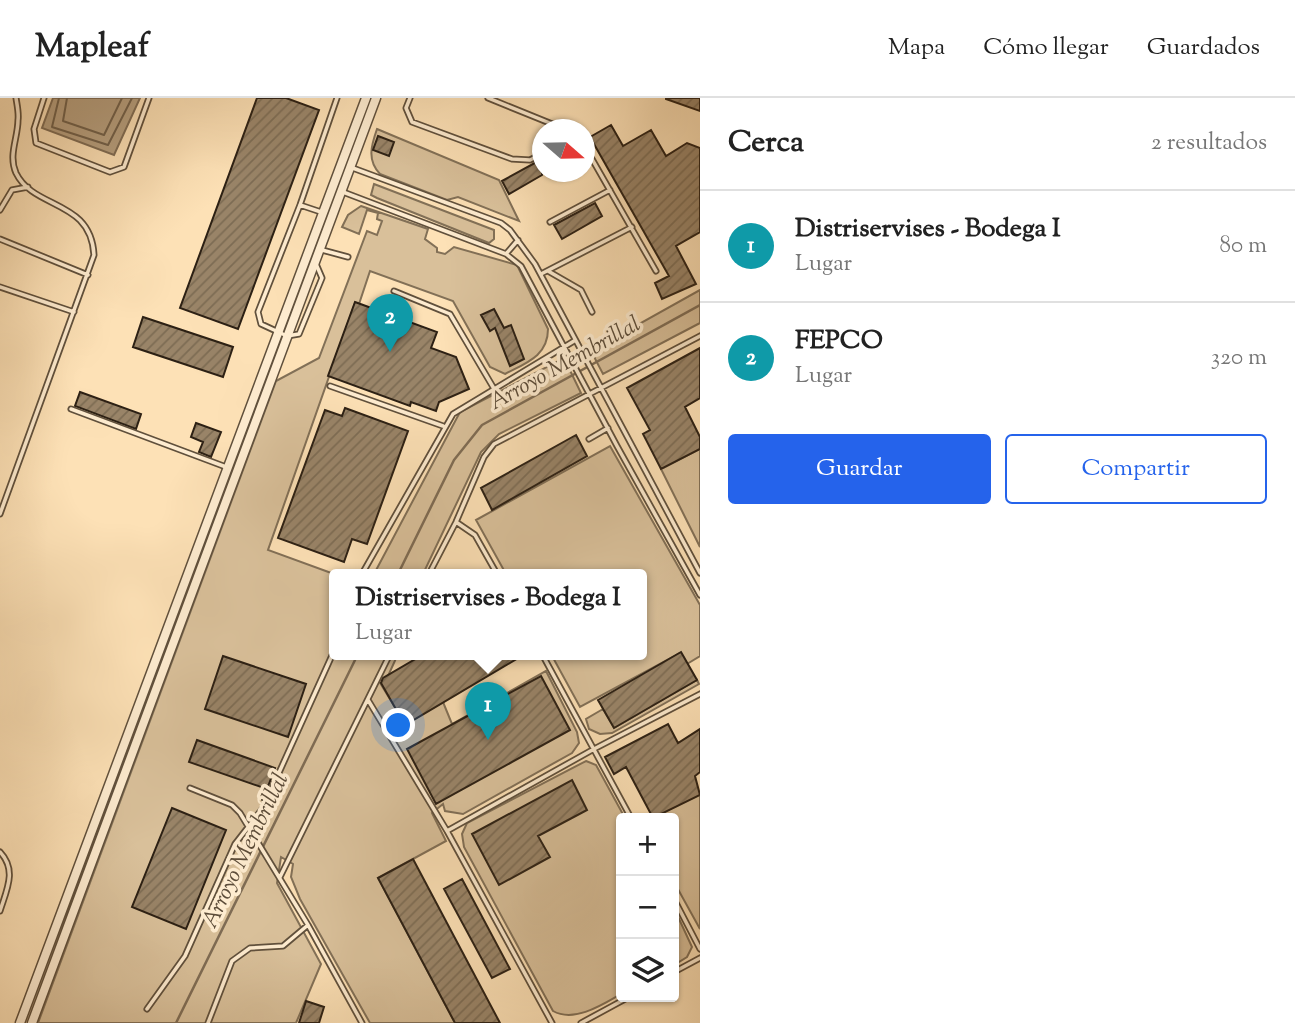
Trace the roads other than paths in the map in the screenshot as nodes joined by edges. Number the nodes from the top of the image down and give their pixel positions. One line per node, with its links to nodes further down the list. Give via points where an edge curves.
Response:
1 (16, 98): 14 (lane, via 14,169)
2 (44, 98): 3 (lane, via 34,129 36,144 110,172 124,167)
3 (149, 98)
4 (337, 98): 18 (lane)
5 (366, 98): 11 (street)
6 (376, 98): 13 (street)
7 (410, 98): 10 (lane, via 405,108 412,122 512,159)
8 (488, 98): 9 (lane)
9 (540, 119)
10 (532, 159)
11 (341, 163): 13 (lane); 15 (street)
12 (595, 164): 16 (lane)
13 (352, 168): 17 (street); 24 (lane, via 501,223)
14 (30, 187): 19 (lane, via 12,190); 31 (lane, via 85,223 93,237 94,254)
15 (332, 188): 17 (lane); 20 (street)
16 (610, 190): 21 (lane); 22 (lane)
17 (343, 192): 25 (street); 26 (lane)
18 (300, 205): 20 (lane); 36 (lane, via 258,312 261,324)
19 (0, 210)
20 (323, 213): 36 (street)
21 (550, 222)
22 (632, 226): 28 (lane); 29 (lane)
23 (0, 239): 31 (lane)
24 (518, 240): 26 (lane); 30 (lane)
25 (322, 250): 27 (lane); 37 (street)
26 (506, 254): 40 (lane, via 529,277)
27 (348, 257)
28 (548, 271): 30 (lane); 35 (lane, via 581,290)
29 (656, 271)
30 (541, 274): 39 (lane)
31 (88, 275): 34 (lane)
32 (0, 287): 34 (lane)
33 (394, 291): 42 (lane, via 450,314)
34 (74, 312): 50 (lane)
35 (592, 312)
36 (278, 332): 37 (lane); 49 (street)
37 (287, 336): 61 (street)
38 (700, 336): 43 (lane)
39 (574, 341): 40 (lane); 43 (lane)
40 (565, 348): 42 (lane); 44 (lane)
41 (330, 386): 46 (lane)
42 (493, 387): 46 (lane)
43 (602, 389): 44 (lane); 55 (lane)
44 (592, 394): 47 (lane); 51 (lane, via 494,444)
45 (71, 409): 49 (lane)
46 (443, 426): 52 (lane)
47 (608, 428): 48 (lane); 56 (lane)
48 (589, 439)
49 (228, 467): 57 (street)
50 (0, 514)
51 (456, 522): 53 (lane); 54 (lane, via 475,536)
52 (365, 569)
53 (432, 569)
54 (494, 569)
55 (700, 573)
56 (700, 595)
57 (156, 658): 61 (street); 79 (street)
58 (330, 660): 67 (lane, via 263,808)
59 (387, 660): 63 (lane)
60 (545, 660): 64 (lane)
61 (166, 661): 80 (street)
62 (700, 694): 64 (lane)
63 (368, 700): 68 (lane); 70 (lane)
64 (594, 749): 66 (lane); 68 (lane)
65 (190, 788): 67 (lane, via 232,805)
66 (628, 813)
67 (249, 827): 70 (lane); 78 (lane, via 235,844 185,956)
68 (447, 831): 83 (lane)
69 (0, 852): 72 (lane, via 8,859 11,875)
70 (279, 877): 73 (lane)
71 (679, 909): 74 (lane)
72 (0, 911)
73 (309, 925): 81 (lane, via 283,946 250,948 232,961); 82 (lane)
74 (700, 949)
75 (700, 958): 76 (lane)
76 (679, 969)
77 (620, 1002): 84 (lane)
78 (147, 1009)
79 (20, 1023)
80 (32, 1023)
81 (208, 1023)
82 (362, 1023)
83 (552, 1023)
84 (582, 1023)

